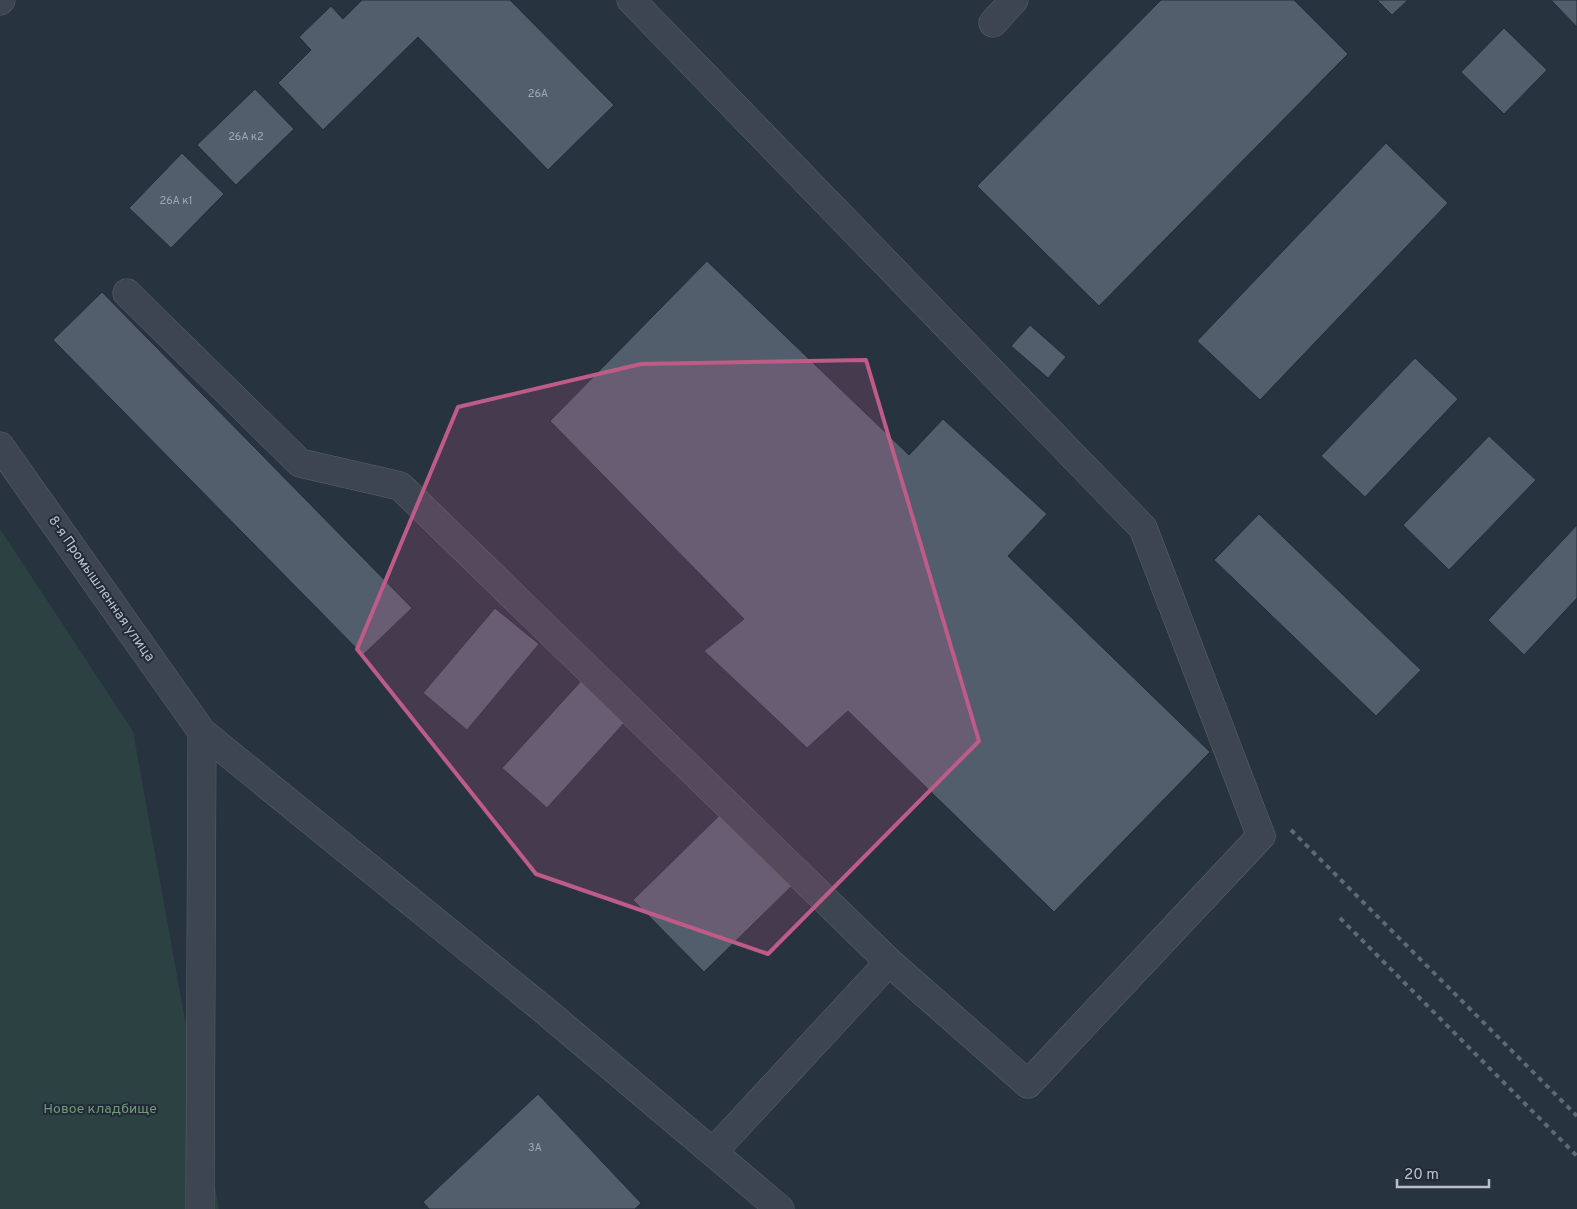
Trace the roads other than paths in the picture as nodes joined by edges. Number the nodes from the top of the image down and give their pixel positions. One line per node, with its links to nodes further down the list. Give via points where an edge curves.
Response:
1 (631, 0): 7 (street, via 1143,528 1261,836 1028,1084)
2 (1014, 0): 3 (street)
3 (993, 23)
4 (127, 293): 7 (street, via 300,463 400,486)
5 (0, 446): 6 (street, 8-я Промышленная улица)
6 (202, 732): 8 (street, 8-я Промышленная улица, via 543,1009); 9 (street)
7 (889, 962): 8 (street)
8 (713, 1152): 10 (street, 8-я Промышленная улица)
9 (200, 1209)
10 (780, 1209)

